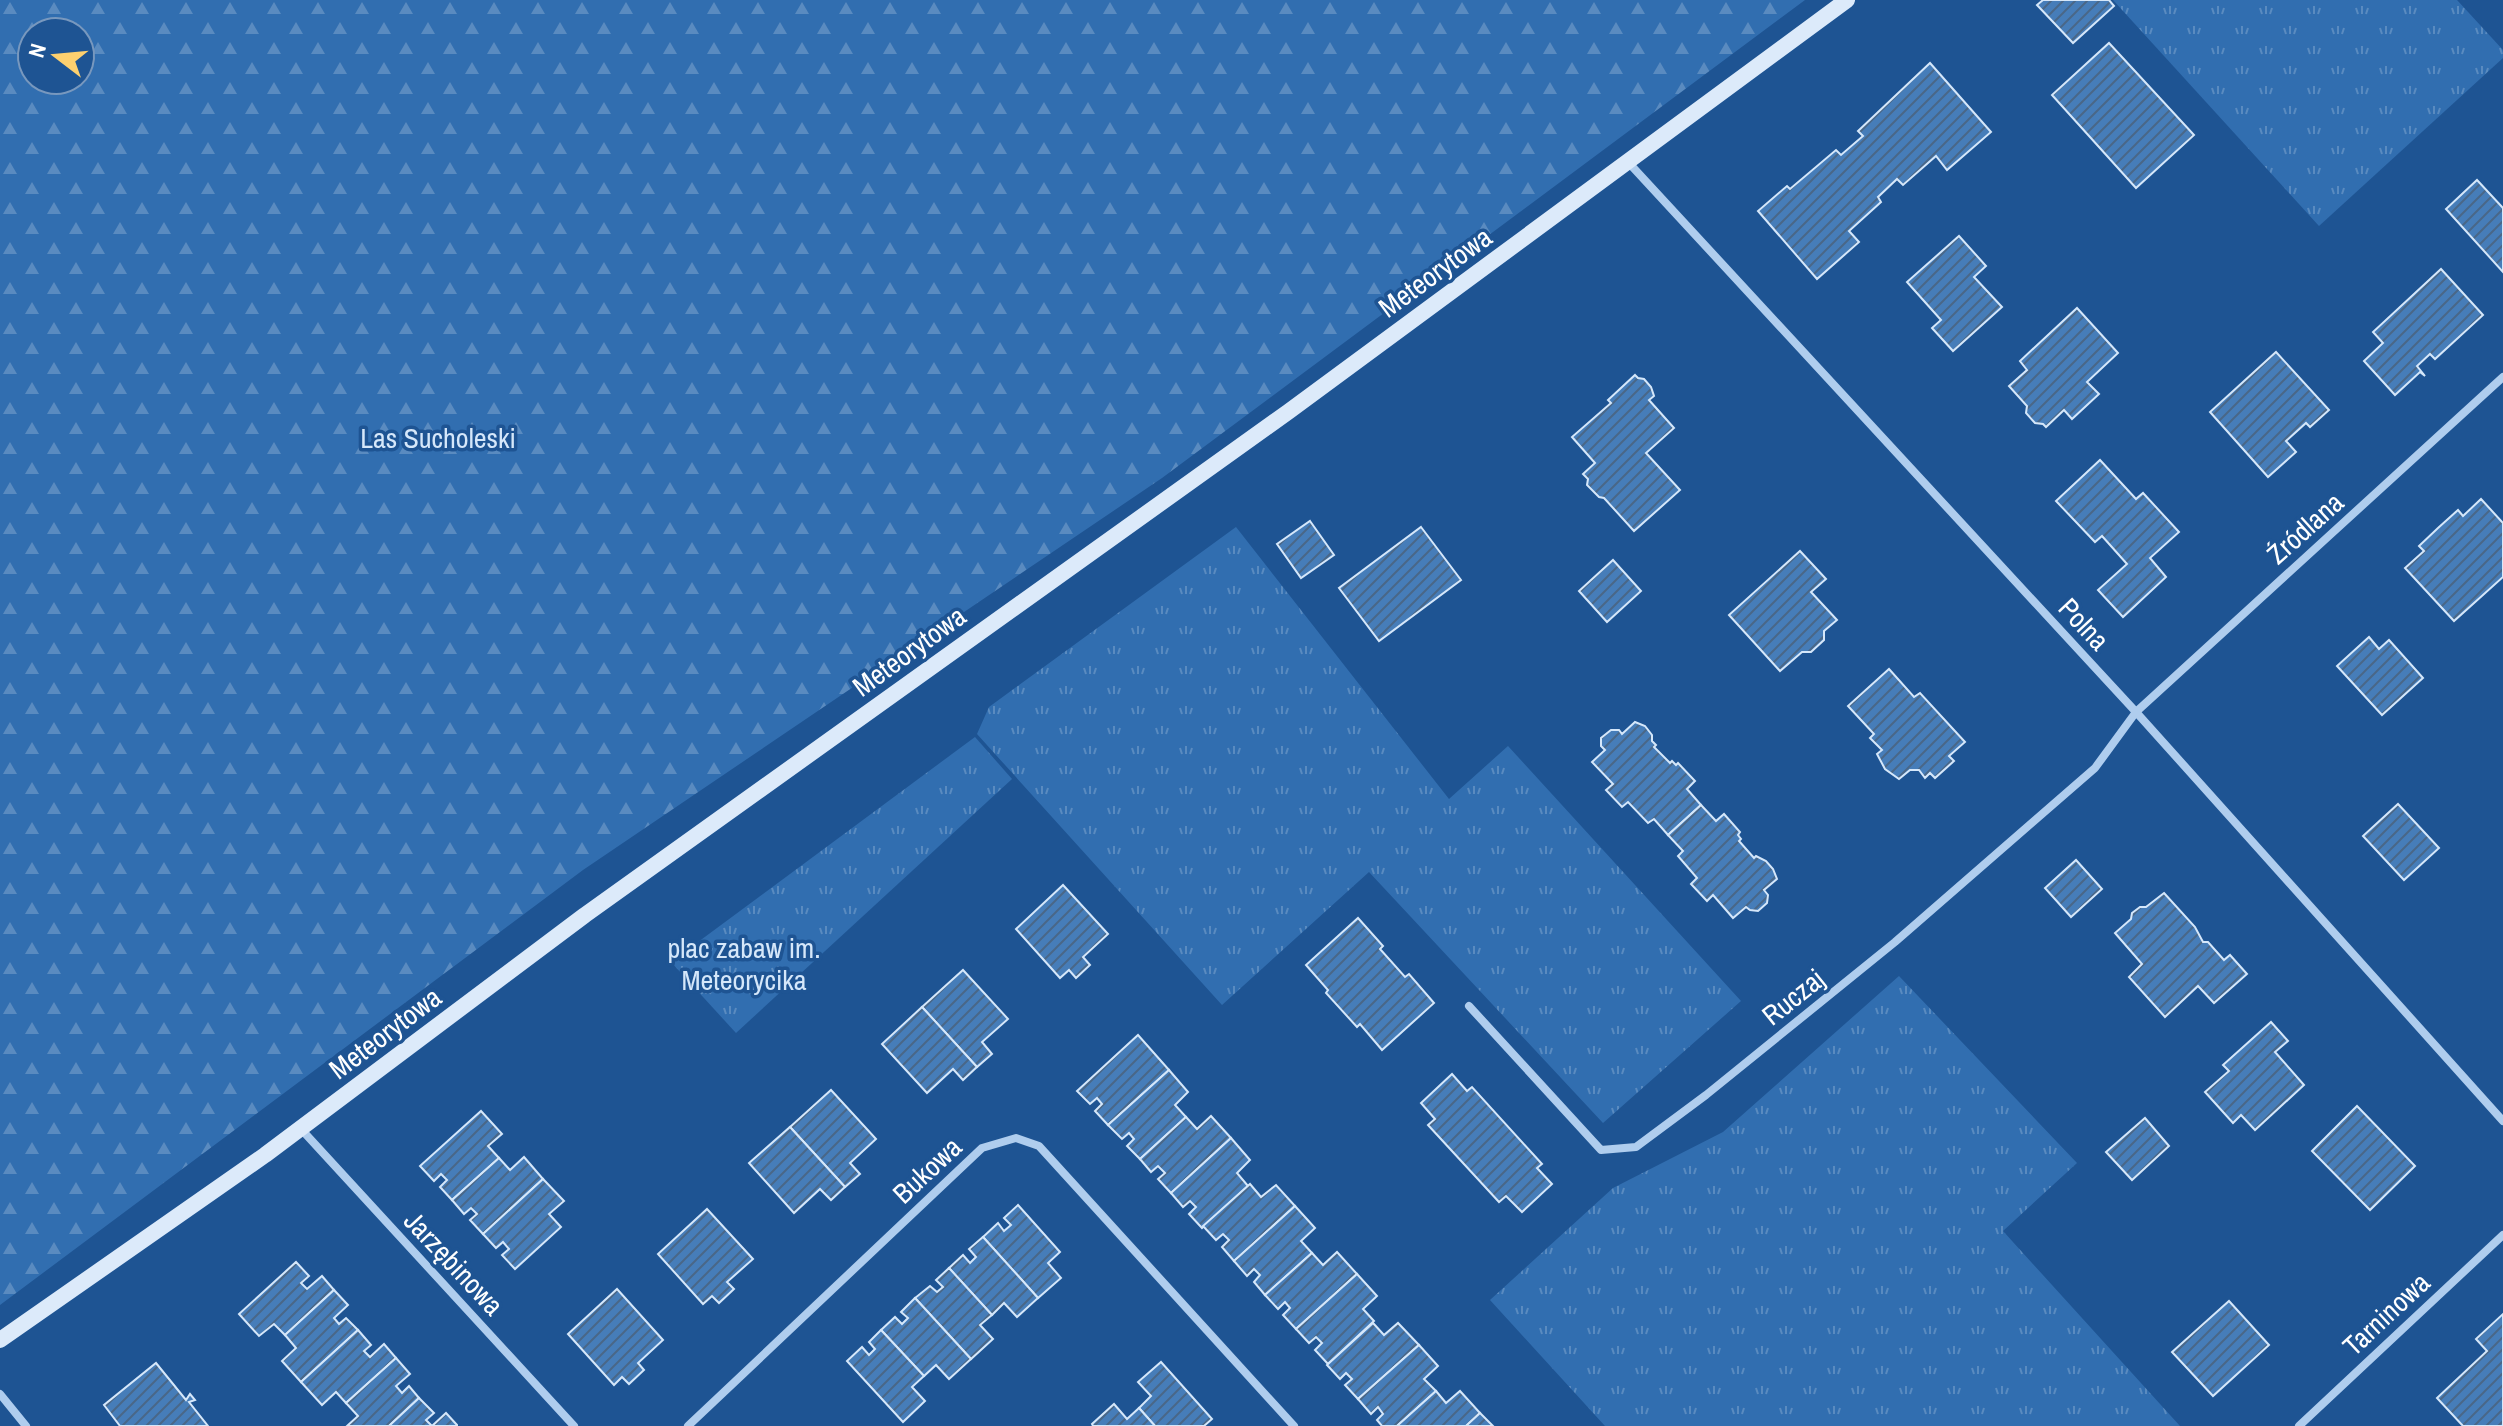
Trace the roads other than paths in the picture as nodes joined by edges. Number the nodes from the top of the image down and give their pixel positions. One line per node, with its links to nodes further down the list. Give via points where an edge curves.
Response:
1 (1847, 0): 2 (street, Meteorytowa)
2 (1628, 162): 4 (street, Polna); 7 (street, Meteorytowa, via 585,915)
3 (2503, 377): 4 (street, Źródlana)
4 (2136, 712): 5 (street, Ruczaj, via 2095,768 1919,922 1636,1147 1601,1150); 6 (street, Polna)
5 (1469, 1006)
6 (2503, 1121)
7 (301, 1129): 9 (street, Meteorytowa); 12 (street, Jarzębinowa)
8 (2503, 1235): 15 (street, Tarninowa)
9 (0, 1340)
10 (0, 1394): 11 (street)
11 (26, 1426)
12 (574, 1426)
13 (688, 1426): 14 (street, Bukowa, via 982,1148 1016,1138 1039,1146)
14 (1294, 1426)
15 (2299, 1426)

